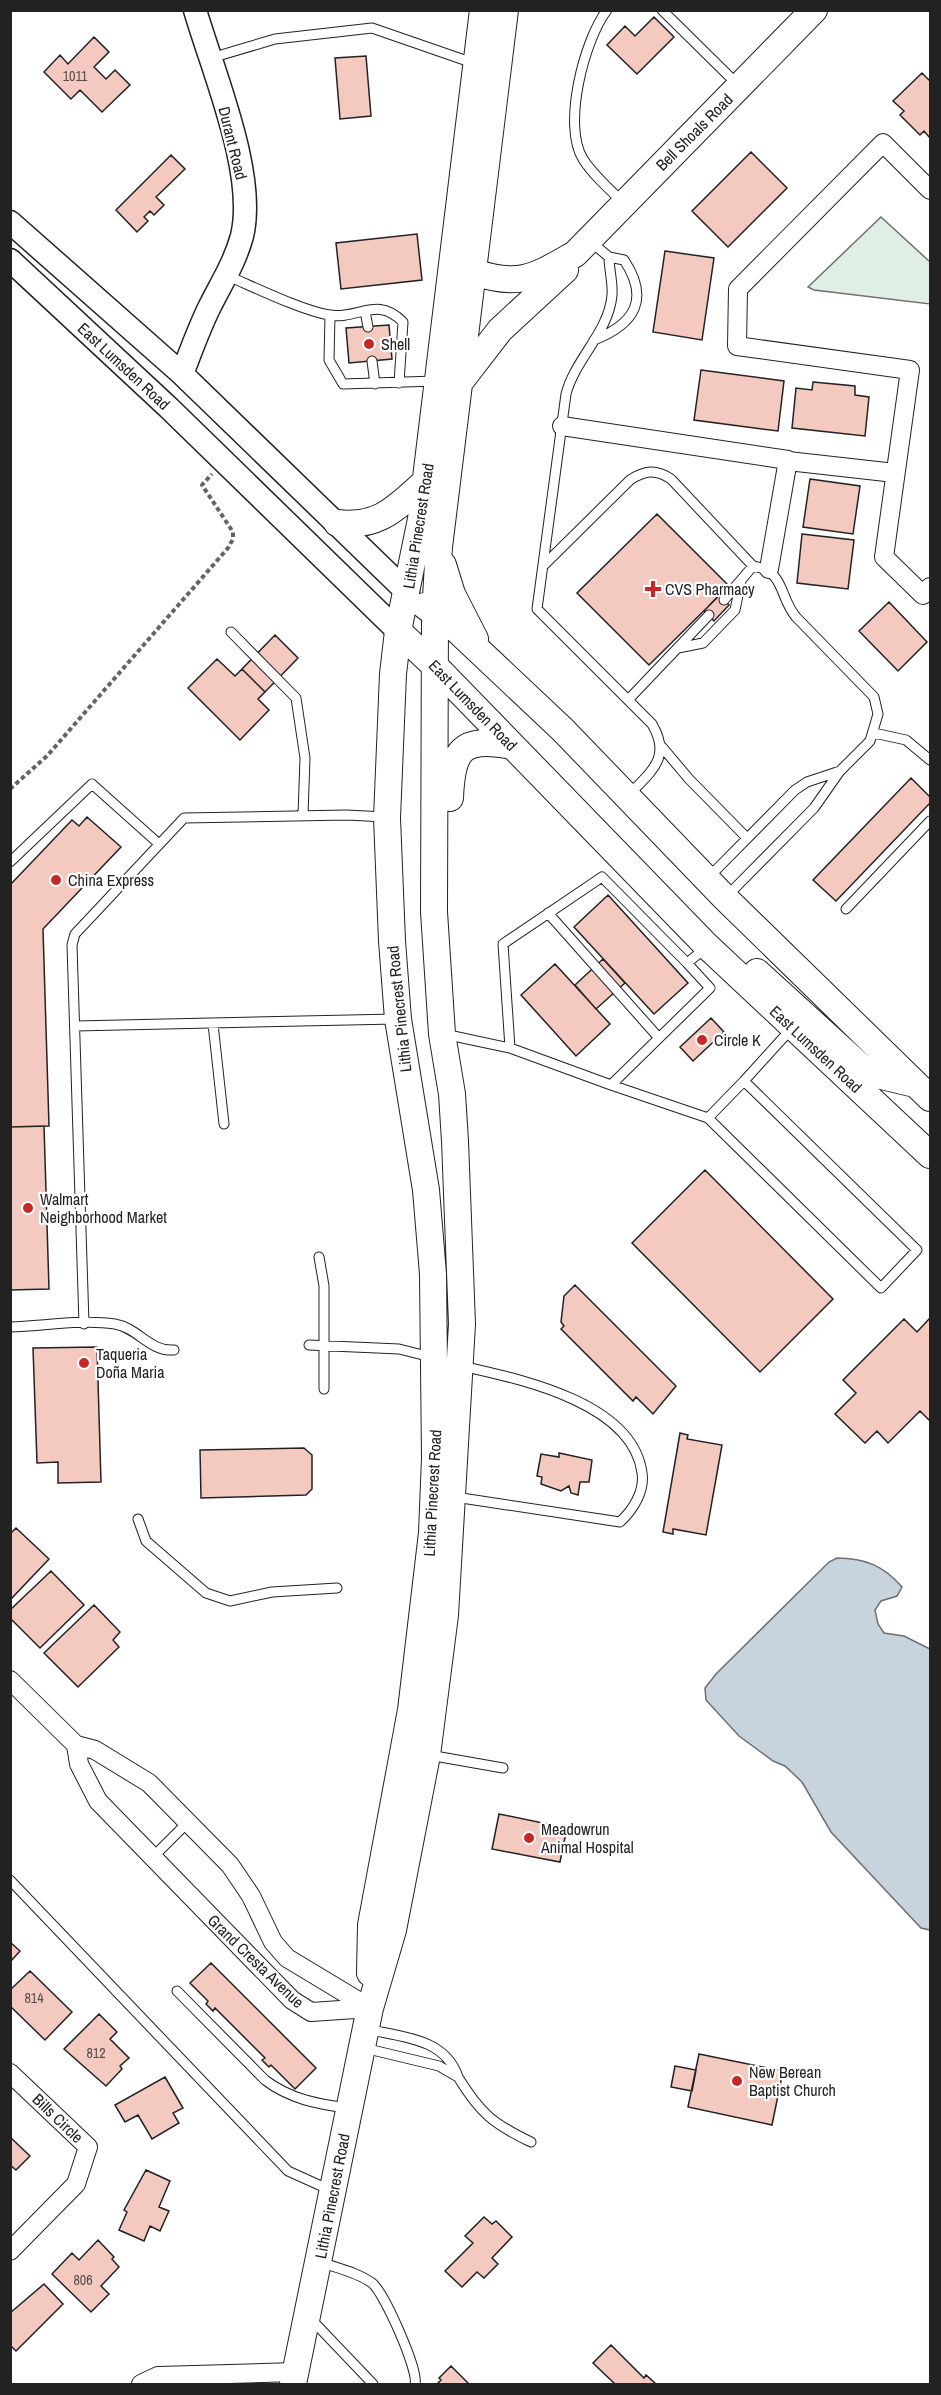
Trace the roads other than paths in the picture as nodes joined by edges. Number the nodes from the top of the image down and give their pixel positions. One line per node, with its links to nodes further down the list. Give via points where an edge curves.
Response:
1 (195, 10): 7 (street, Durant Road)
2 (483, 10): 8 (main road, Lithia Pinecrest Road)
3 (506, 10): 16 (main road, Lithia Pinecrest Road)
4 (607, 10): 11 (lane, via 588,51 578,90 574,131 583,160)
5 (662, 10): 9 (lane)
6 (814, 10): 9 (main road, Bell Shoals Road)
7 (209, 59): 8 (lane, via 275,39 372,28); 17 (street, Durant Road, via 236,143 245,195 242,234)
8 (477, 64): 25 (main road, Lithia Pinecrest Road)
9 (739, 86): 11 (main road, Bell Shoals Road)
10 (930, 190): 29 (street, via 883,143 738,289 737,346 910,370)
11 (624, 203): 13 (main road, Bell Shoals Road)
12 (10, 222): 23 (street, East Lumsden Road)
13 (582, 247): 14 (lane); 16 (main road, via 528,279 510,281); 25 (main road, via 566,269 500,330 468,369)
14 (609, 257): 21 (lane, via 612,294); 21 (lane, via 624,260 638,286 634,311 622,324)
15 (10, 260): 41 (street, East Lumsden Road)
16 (474, 272): 25 (main road, Lithia Pinecrest Road)
17 (228, 276): 19 (lane); 23 (street, Durant Road, via 211,304)
18 (365, 311): 19 (lane); 20 (lane); 24 (lane, via 393,312 403,322)
19 (330, 315): 26 (lane, via 329,360 343,384)
20 (369, 327)
21 (594, 340): 27 (lane, via 569,383)
22 (372, 361): 26 (lane)
23 (182, 374): 31 (street, East Lumsden Road)
24 (399, 383): 25 (lane); 26 (lane)
25 (449, 383): 30 (main road, Lithia Pinecrest Road); 32 (main road, Lithia Pinecrest Road)
26 (375, 384)
27 (562, 426): 28 (street); 33 (lane)
28 (788, 461): 29 (street); 34 (street)
29 (895, 473): 36 (street, via 884,557 923,594)
30 (425, 482): 31 (main road, via 383,517); 37 (main road, Lithia Pinecrest Road)
31 (337, 523): 37 (street, East Lumsden Road)
32 (440, 547): 39 (main road, Lithia Pinecrest Road); 44 (main road, via 452,594)
33 (543, 566): 34 (lane, via 630,480 656,471 671,479); 46 (lane, via 537,609)
34 (761, 567): 35 (lane); 47 (lane, via 778,579 786,603 796,617 869,689 878,714)
35 (741, 580): 38 (lane); 43 (lane, via 735,610 703,643)
36 (930, 587)
37 (408, 593): 39 (main road, East Lumsden Road); 41 (main road, Lithia Pinecrest Road)
38 (724, 600)
39 (435, 614): 44 (main road, East Lumsden Road); 45 (main road, Lithia Pinecrest Road)
40 (708, 615): 43 (lane)
41 (398, 631): 45 (main road, East Lumsden Road); 54 (main road, Lithia Pinecrest Road)
42 (231, 632): 53 (lane, via 296,698 305,758)
43 (678, 648): 46 (lane)
44 (484, 654): 52 (main road, East Lumsden Road)
45 (436, 667): 48 (main road, East Lumsden Road); 62 (main road, Lithia Pinecrest Road)
46 (628, 700): 49 (lane, via 652,724)
47 (874, 733): 50 (lane, via 906,740); 51 (lane)
48 (512, 746): 62 (main road, via 476,744 456,756 451,769 449,804 452,897 446,906); 64 (main road, East Lumsden Road)
49 (662, 747): 52 (lane, via 656,765); 56 (lane)
50 (930, 760)
51 (840, 771): 56 (lane, via 795,790); 60 (lane, via 814,808)
52 (627, 797): 59 (main road, East Lumsden Road)
53 (303, 815): 54 (lane); 57 (lane, via 184,818)
54 (387, 818): 67 (main road, Lithia Pinecrest Road)
55 (930, 821): 61 (lane)
56 (747, 838): 59 (lane)
57 (159, 844): 58 (lane, via 92,784); 69 (lane, via 72,940)
58 (10, 862)
59 (707, 879): 60 (main road, East Lumsden Road)
60 (725, 898): 76 (main road, East Lumsden Road)
61 (846, 909)
62 (434, 912): 71 (main road, Lithia Pinecrest Road)
63 (548, 913): 65 (lane, via 602,877); 72 (lane); 73 (lane, via 503,944)
64 (707, 946): 65 (lane); 66 (main road, East Lumsden Road)
65 (687, 963): 72 (lane, via 710,988)
66 (739, 977): 70 (main road, East Lumsden Road); 76 (main road, via 753,969 860,1065 873,1074)
67 (398, 1019): 68 (lane); 86 (main road, Lithia Pinecrest Road)
68 (213, 1024): 69 (lane); 78 (lane)
69 (75, 1026): 81 (lane)
70 (792, 1028): 74 (lane); 79 (main road, East Lumsden Road)
71 (442, 1034): 73 (lane); 86 (main road, Lithia Pinecrest Road, via 452,1094 461,1285)
72 (659, 1038): 75 (lane)
73 (510, 1048): 75 (lane)
74 (744, 1081): 77 (lane); 77 (lane, via 917,1250 881,1288)
75 (611, 1085): 77 (lane)
76 (923, 1091)
77 (708, 1118)
78 (224, 1124)
79 (930, 1155)
80 (319, 1257): 84 (lane, via 324,1286)
81 (84, 1324): 82 (lane); 85 (lane, via 123,1326 159,1350)
82 (10, 1327)
83 (309, 1345): 84 (lane)
84 (324, 1345): 86 (lane, via 399,1349); 87 (lane)
85 (174, 1350)
86 (448, 1361): 88 (main road, Lithia Pinecrest Road); 88 (lane, via 531,1382 592,1409 624,1435 640,1458 643,1481 636,1503 620,1522); 92 (main road, Lithia Pinecrest Road)
87 (324, 1389)
88 (454, 1497): 94 (main road, Lithia Pinecrest Road, via 445,1615)
89 (138, 1520): 90 (lane, via 146,1541 206,1593 230,1601 272,1592)
90 (337, 1588)
91 (10, 1680): 93 (street, Grand Cresta Avenue)
92 (411, 1710): 94 (main road, via 411,1737); 100 (main road, Lithia Pinecrest Road, via 371,1925)
93 (76, 1745): 96 (street, Grand Cresta Avenue, via 95,1750 134,1772); 97 (street, Grand Cresta Avenue, via 79,1764 98,1802)
94 (427, 1755): 95 (lane); 100 (main road, Lithia Pinecrest Road, via 393,1930)
95 (503, 1768)
96 (187, 1823): 97 (lane); 100 (street, Grand Cresta Avenue, via 230,1865 251,1896 273,1942)
97 (152, 1858): 100 (street, Grand Cresta Avenue, via 301,2007)
98 (10, 1881): 105 (lane, via 288,2171)
99 (177, 1991): 103 (lane, via 281,2092 316,2104)
100 (366, 2028): 102 (lane); 102 (lane, via 435,2046 454,2064); 103 (main road, Lithia Pinecrest Road)
101 (10, 2073): 106 (street, Bills Circle, via 88,2146 76,2184)
102 (458, 2077): 104 (lane, via 475,2105 493,2122)
103 (350, 2108): 105 (main road, Lithia Pinecrest Road)
104 (531, 2142)
105 (333, 2191): 107 (main road, Lithia Pinecrest Road)
106 (10, 2252)
107 (319, 2262): 108 (main road, Lithia Pinecrest Road); 112 (lane, via 362,2278 379,2291 414,2368)
108 (308, 2317): 109 (main road, Lithia Pinecrest Road); 111 (lane)
109 (294, 2378): 110 (street, via 158,2376)
110 (141, 2385)
111 (373, 2385)
112 (415, 2385)

